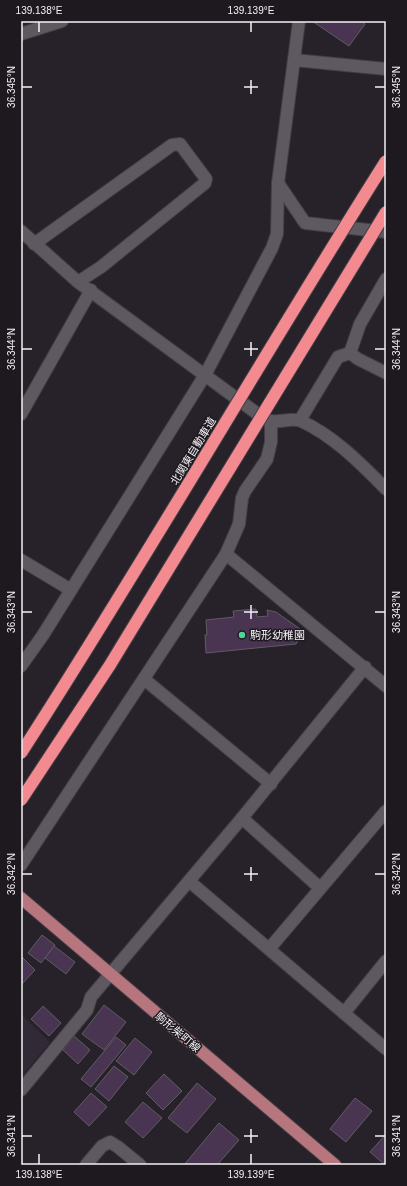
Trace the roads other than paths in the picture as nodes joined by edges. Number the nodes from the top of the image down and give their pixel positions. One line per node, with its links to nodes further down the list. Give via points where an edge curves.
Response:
1 (62, 21): 3 (street)
2 (299, 21): 4 (street)
3 (21, 34)
4 (294, 60): 5 (street); 7 (street)
5 (386, 69)
6 (386, 161): 30 (highway, 北関東自動車道, bridge, via 90,646)
7 (278, 183): 10 (street, via 305,223); 17 (street, via 278,234)
8 (386, 212): 32 (highway, bridge, via 110,665)
9 (21, 231): 11 (street)
10 (386, 232)
11 (34, 244): 13 (street); 13 (street, via 172,146 180,144 201,170 206,179 205,183 101,267)
12 (386, 279): 15 (street, via 360,324)
13 (78, 282): 14 (street)
14 (91, 290): 17 (street); 18 (street)
15 (350, 353): 16 (street); 20 (street, via 338,357)
16 (386, 373)
17 (205, 375): 21 (street); 25 (street)
18 (26, 395): 19 (street)
19 (21, 414)
20 (300, 420): 21 (street); 22 (street, via 333,440)
21 (271, 422): 23 (street, via 271,442 267,459 245,491 240,524)
22 (386, 489)
23 (226, 554): 27 (street); 28 (street)
24 (21, 560): 25 (street)
25 (71, 590): 26 (street)
26 (21, 666)
27 (365, 667): 29 (street); 31 (street)
28 (144, 679): 31 (street); 35 (street)
29 (386, 686)
30 (21, 753)
31 (271, 784): 34 (street)
32 (21, 800)
33 (386, 811): 37 (street)
34 (242, 818): 36 (street); 37 (street)
35 (21, 865)
36 (189, 881): 39 (street); 41 (street)
37 (320, 888): 39 (street)
38 (21, 898): 41 (main road, 駒形柴町線)
39 (269, 949): 42 (street)
40 (386, 961): 42 (street)
41 (111, 975): 44 (street, via 91,997 87,1010); 47 (main road, 駒形柴町線)
42 (344, 1013): 43 (street)
43 (386, 1049)
44 (21, 1090)
45 (86, 1165): 46 (street, via 102,1146 110,1142)
46 (140, 1165)
47 (335, 1165)

